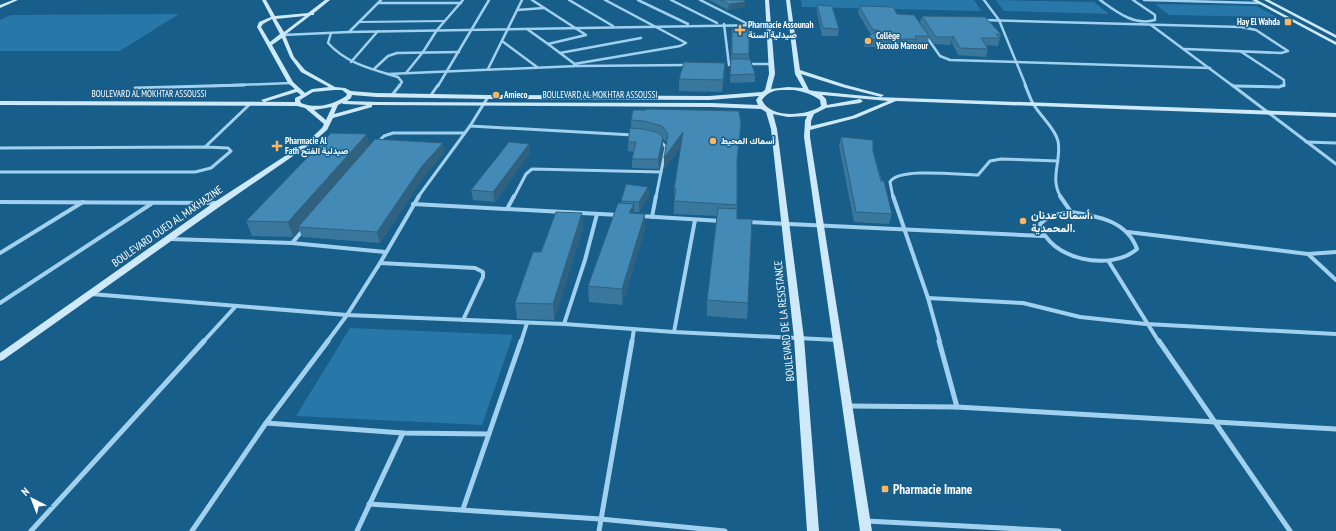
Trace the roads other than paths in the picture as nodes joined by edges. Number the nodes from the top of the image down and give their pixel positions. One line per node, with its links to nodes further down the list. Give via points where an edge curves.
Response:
1 (16, 0): 25 (street)
2 (264, 0): 29 (street)
3 (328, 0): 28 (street)
4 (381, 0): 22 (street)
5 (463, 0): 23 (street)
6 (489, 0): 45 (street)
7 (522, 0): 27 (street)
8 (532, 0): 26 (street)
9 (569, 0): 40 (street)
10 (605, 0): 41 (street)
11 (638, 0): 38 (street)
12 (671, 0): 34 (street)
13 (700, 0): 36 (street)
14 (767, 0): 39 (street)
15 (788, 0): 77 (street)
16 (984, 0): 31 (street)
17 (1100, 0): 37 (street, via 1125,17)
18 (1133, 0): 37 (street, via 1155,15 1155,20)
19 (1144, 0): 24 (street)
20 (1254, 0): 24 (street)
21 (1266, 0): 52 (street)
22 (378, 3): 23 (street); 32 (street)
23 (461, 3): 33 (street)
24 (1259, 3): 56 (street)
25 (0, 7)
26 (544, 8): 27 (street); 42 (street)
27 (517, 10): 46 (street)
28 (312, 14): 29 (street); 50 (street)
29 (273, 17): 50 (street); 57 (street, via 261,20 259,24)
30 (977, 19): 31 (street)
31 (999, 20): 37 (street); 64 (street)
32 (359, 22): 33 (lane); 47 (street)
33 (444, 22): 44 (street)
34 (719, 24): 35 (street); 38 (street)
35 (724, 24): 36 (street); 71 (street)
36 (748, 24): 39 (street)
37 (1148, 24): 58 (street); 59 (street, via 1249,28 1260,32 1288,51)
38 (691, 25): 41 (street)
39 (769, 25): 67 (street)
40 (614, 26): 41 (street); 42 (street)
41 (653, 26): 68 (street, via 686,43)
42 (572, 28): 43 (street); 55 (street, via 586,35)
43 (528, 29): 46 (street); 55 (street)
44 (437, 30): 45 (street); 48 (street); 60 (street)
45 (472, 30): 46 (street); 61 (street)
46 (508, 30): 54 (street)
47 (349, 32): 48 (street); 49 (street)
48 (378, 32): 63 (street)
49 (331, 33): 50 (street); 63 (street, via 328,44)
50 (283, 35): 57 (street); 83 (street, via 292,57 302,71)
51 (925, 35): 64 (street, via 940,56 950,60)
52 (1336, 37)
53 (641, 38): 62 (street)
54 (502, 41): 72 (street); 73 (street)
55 (548, 44): 62 (street)
56 (1336, 44)
57 (269, 45): 80 (street)
58 (1185, 50): 59 (street); 74 (street)
59 (1239, 51): 81 (street, via 1284,80 1284,86)
60 (422, 52): 61 (street); 75 (street, via 391,54); 78 (street)
61 (459, 52): 76 (street)
62 (560, 53): 68 (street)
63 (351, 62): 75 (street)
64 (1017, 63): 74 (street); 102 (street)
65 (736, 64): 71 (street)
66 (743, 64): 67 (street)
67 (771, 64): 87 (street, via 772,74)
68 (576, 65): 69 (street); 72 (street)
69 (689, 65)
70 (721, 65): 71 (street)
71 (729, 65)
72 (538, 67): 73 (street)
73 (488, 68): 76 (street)
74 (1210, 68): 81 (street)
75 (374, 69): 79 (street)
76 (448, 70): 78 (street); 91 (street)
77 (798, 70): 85 (street); 94 (street, via 844,86)
78 (406, 73): 79 (street)
79 (388, 74): 90 (street, via 398,77 402,82)
80 (291, 84): 82 (street); 84 (street)
81 (1235, 86): 106 (street)
82 (135, 88)
83 (334, 88): 86 (street, BOULEVARD AL MOKHTAR ASSOUSSI, via 343,88); 89 (street)
84 (298, 90): 89 (street); 97 (street)
85 (806, 90): 87 (street, BOULEVARD AL MOKHTAR ASSOUSSI, via 786,88); 88 (street, BOULEVARD AL MOKHTAR ASSOUSSI)
86 (350, 92): 90 (street, BOULEVARD AL MOKHTAR ASSOUSSI); 95 (street, via 349,97)
87 (765, 92): 92 (street, BOULEVARD AL MOKHTAR ASSOUSSI, via 702,98); 105 (street, BOULEVARD DE LA RESISTANCE, via 758,102)
88 (813, 93): 93 (street); 103 (street, via 823,99)
89 (303, 94): 98 (street, via 298,99)
90 (392, 95): 91 (street, BOULEVARD AL MOKHTAR ASSOUSSI)
91 (431, 95): 92 (street, BOULEVARD AL MOKHTAR ASSOUSSI)
92 (488, 97): 101 (street)
93 (876, 99): 94 (street); 103 (street)
94 (898, 99): 102 (street); 111 (street, via 854,117)
95 (343, 102): 99 (street, BOULEVARD AL MOKHTAR ASSOUSSI); 100 (street, BOULEVARD AL MOKHTAR ASSOUSSI)
96 (0, 103): 97 (street, BOULEVARD AL MOKHTAR ASSOUSSI)
97 (251, 103): 98 (street, BOULEVARD AL MOKHTAR ASSOUSSI); 118 (street)
98 (298, 104): 104 (street, BOULEVARD AL MOKHTAR ASSOUSSI)
99 (336, 104): 104 (street, BOULEVARD AL MOKHTAR ASSOUSSI); 109 (street, BOULEVARD OUED AL MAKHAZINE)
100 (379, 104): 101 (street, BOULEVARD AL MOKHTAR ASSOUSSI); 109 (street)
101 (483, 104): 105 (street, BOULEVARD AL MOKHTAR ASSOUSSI, via 711,105); 110 (street)
102 (1033, 104): 106 (street); 120 (street, via 1055,134 1058,142)
103 (824, 106): 107 (street)
104 (307, 107): 109 (street)
105 (766, 109): 107 (street, BOULEVARD AL MOKHTAR ASSOUSSI, via 789,115); 138 (street, BOULEVARD DE LA RESISTANCE, via 774,129)
106 (1266, 112): 108 (street); 115 (street)
107 (811, 114): 111 (street)
108 (1336, 114)
109 (329, 121): 126 (street, BOULEVARD OUED AL MAKHAZINE, via 310,142)
110 (470, 126): 112 (street); 113 (street)
111 (807, 129): 140 (street)
112 (464, 133): 117 (street, via 394,133 384,136); 128 (street)
113 (636, 135)
114 (654, 137): 123 (street, via 661,140 666,147)
115 (1306, 142): 116 (street); 121 (street)
116 (1336, 143)
117 (376, 144)
118 (205, 146): 119 (street); 122 (street, via 228,148 231,151 211,168 195,172)
119 (0, 148)
120 (1058, 161): 130 (street, via 1056,185); 141 (street, via 1001,159 990,161 978,175 895,176 890,179 889,184)
121 (1336, 164)
122 (0, 172)
123 (661, 172): 129 (street, via 532,169 526,174); 134 (street)
124 (0, 202): 125 (street)
125 (83, 202): 127 (street); 148 (street)
126 (219, 203): 127 (street); 144 (street, BOULEVARD OUED AL MAKHAZINE)
127 (152, 204): 155 (street)
128 (413, 204): 129 (street); 146 (street)
129 (506, 209): 131 (street)
130 (1071, 212): 142 (street, via 1107,220); 143 (street, via 1045,218 1040,224)
131 (597, 214): 132 (street); 160 (street)
132 (620, 215)
133 (636, 216): 134 (street)
134 (652, 217): 135 (street)
135 (695, 220): 136 (street); 163 (street)
136 (726, 221)
137 (742, 222): 138 (street)
138 (786, 224): 140 (street); 165 (street, BOULEVARD DE LA RESISTANCE)
139 (307, 226): 145 (street)
140 (820, 226): 141 (street); 166 (street)
141 (904, 230): 143 (street); 154 (street)
142 (1128, 232): 149 (street); 150 (street, via 1135,240 1137,249 1132,256)
143 (1043, 236): 150 (street, via 1074,256)
144 (167, 239): 145 (street); 153 (street, BOULEVARD OUED AL MAKHAZINE)
145 (292, 243): 146 (street)
146 (385, 252): 151 (street)
147 (1336, 252): 149 (street)
148 (0, 253)
149 (1308, 254): 152 (street)
150 (1109, 262): 161 (street)
151 (380, 263): 157 (street); 158 (street, via 475,268 483,272 483,278)
152 (1336, 280)
153 (88, 294): 156 (street); 167 (street, BOULEVARD OUED AL MAKHAZINE)
154 (928, 298): 161 (street, via 1023,303 1080,317); 169 (street)
155 (0, 303)
156 (236, 306): 157 (street); 179 (street)
157 (347, 315): 158 (street); 171 (street)
158 (463, 320): 159 (street)
159 (527, 323): 160 (street); 174 (street)
160 (564, 324): 162 (street)
161 (1146, 324): 164 (street); 170 (street)
162 (634, 329): 163 (street); 177 (street)
163 (674, 332): 165 (street)
164 (1336, 334)
165 (799, 338): 166 (street); 184 (street, BOULEVARD DE LA RESISTANCE)
166 (837, 340): 168 (street)
167 (0, 358)
168 (847, 406): 169 (street); 178 (street)
169 (957, 407): 170 (street)
170 (1212, 421): 172 (street); 188 (street)
171 (266, 423): 173 (street); 180 (street)
172 (1336, 429)
173 (403, 433): 174 (street); 175 (street)
174 (489, 434): 176 (street)
175 (369, 504): 176 (street); 181 (street)
176 (463, 509): 177 (street)
177 (600, 519): 182 (street); 183 (street)
178 (864, 520): 185 (street); 186 (street)
179 (31, 531)
180 (192, 531)
181 (357, 531)
182 (598, 531)
183 (725, 531)
184 (813, 531)
185 (866, 531)
186 (1055, 531): 187 (street)
187 (1059, 531)
188 (1290, 531)

